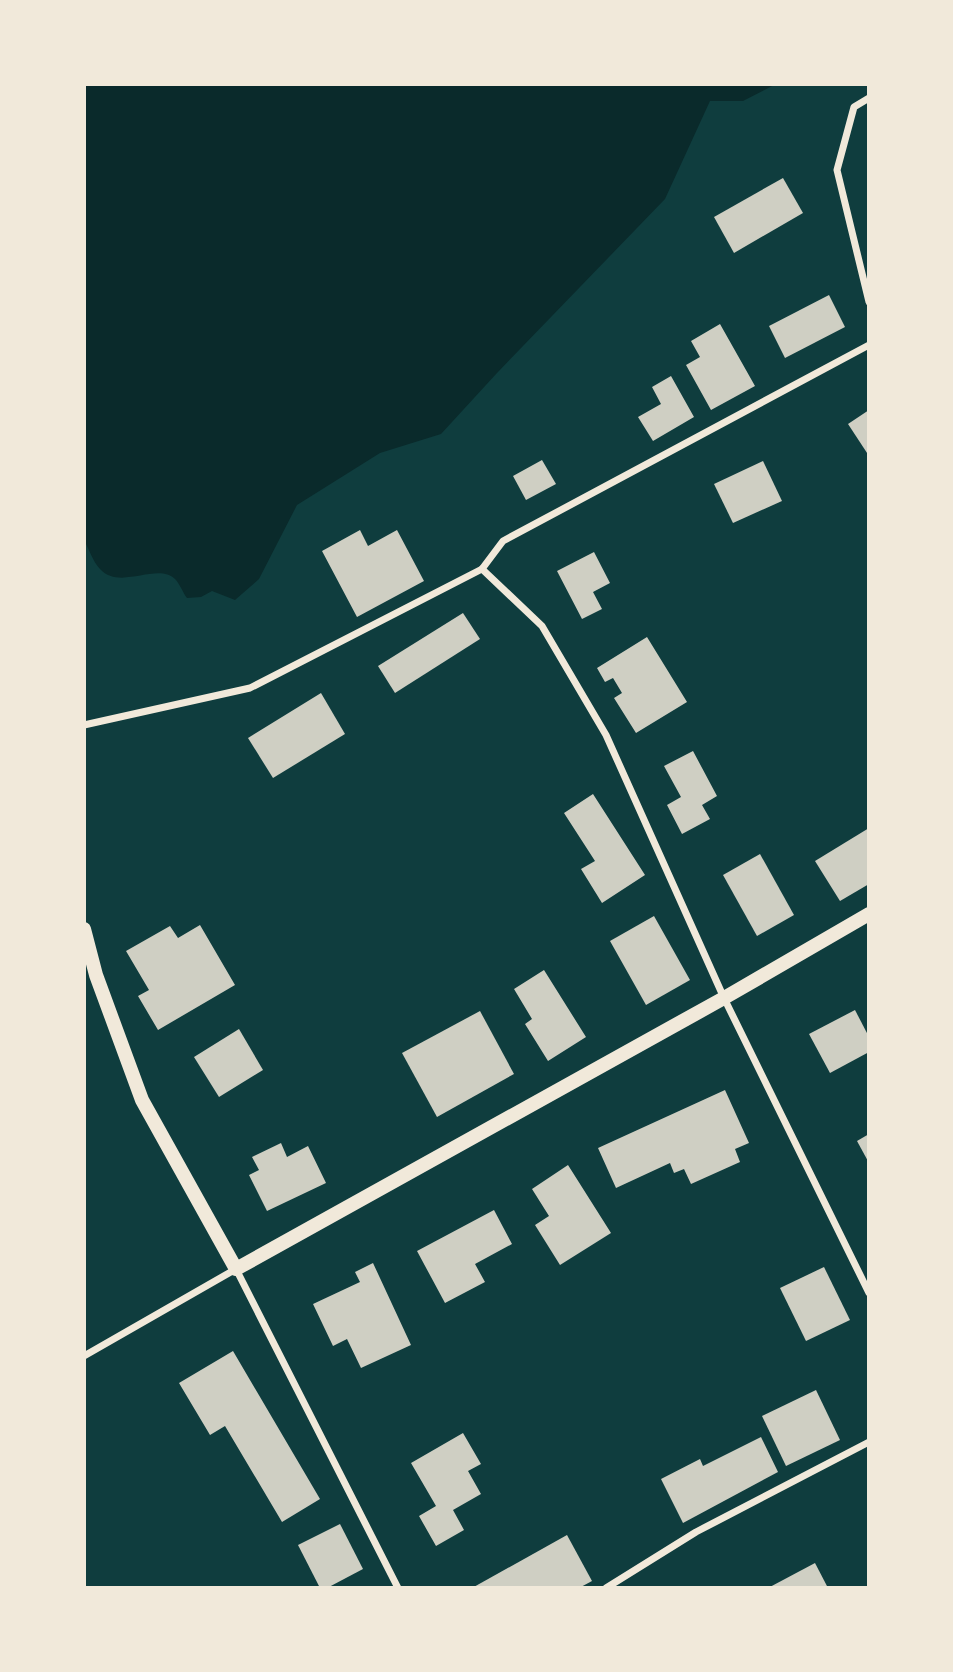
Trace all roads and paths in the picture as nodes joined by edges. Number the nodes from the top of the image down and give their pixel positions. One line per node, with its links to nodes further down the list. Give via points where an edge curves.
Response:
1 (869, 98): 2 (street, via 854,107 837,170)
2 (869, 302)
3 (869, 345): 4 (street, via 503,541)
4 (482, 569): 5 (street, via 250,688); 8 (street, via 542,626 607,735)
5 (84, 725)
6 (869, 914): 8 (main road)
7 (84, 929): 9 (main road, via 142,1100)
8 (724, 998): 9 (main road); 10 (street)
9 (236, 1269): 11 (street); 13 (street)
10 (869, 1293)
11 (84, 1356)
12 (869, 1442): 14 (street, via 696,1532)
13 (398, 1588)
14 (606, 1588)

